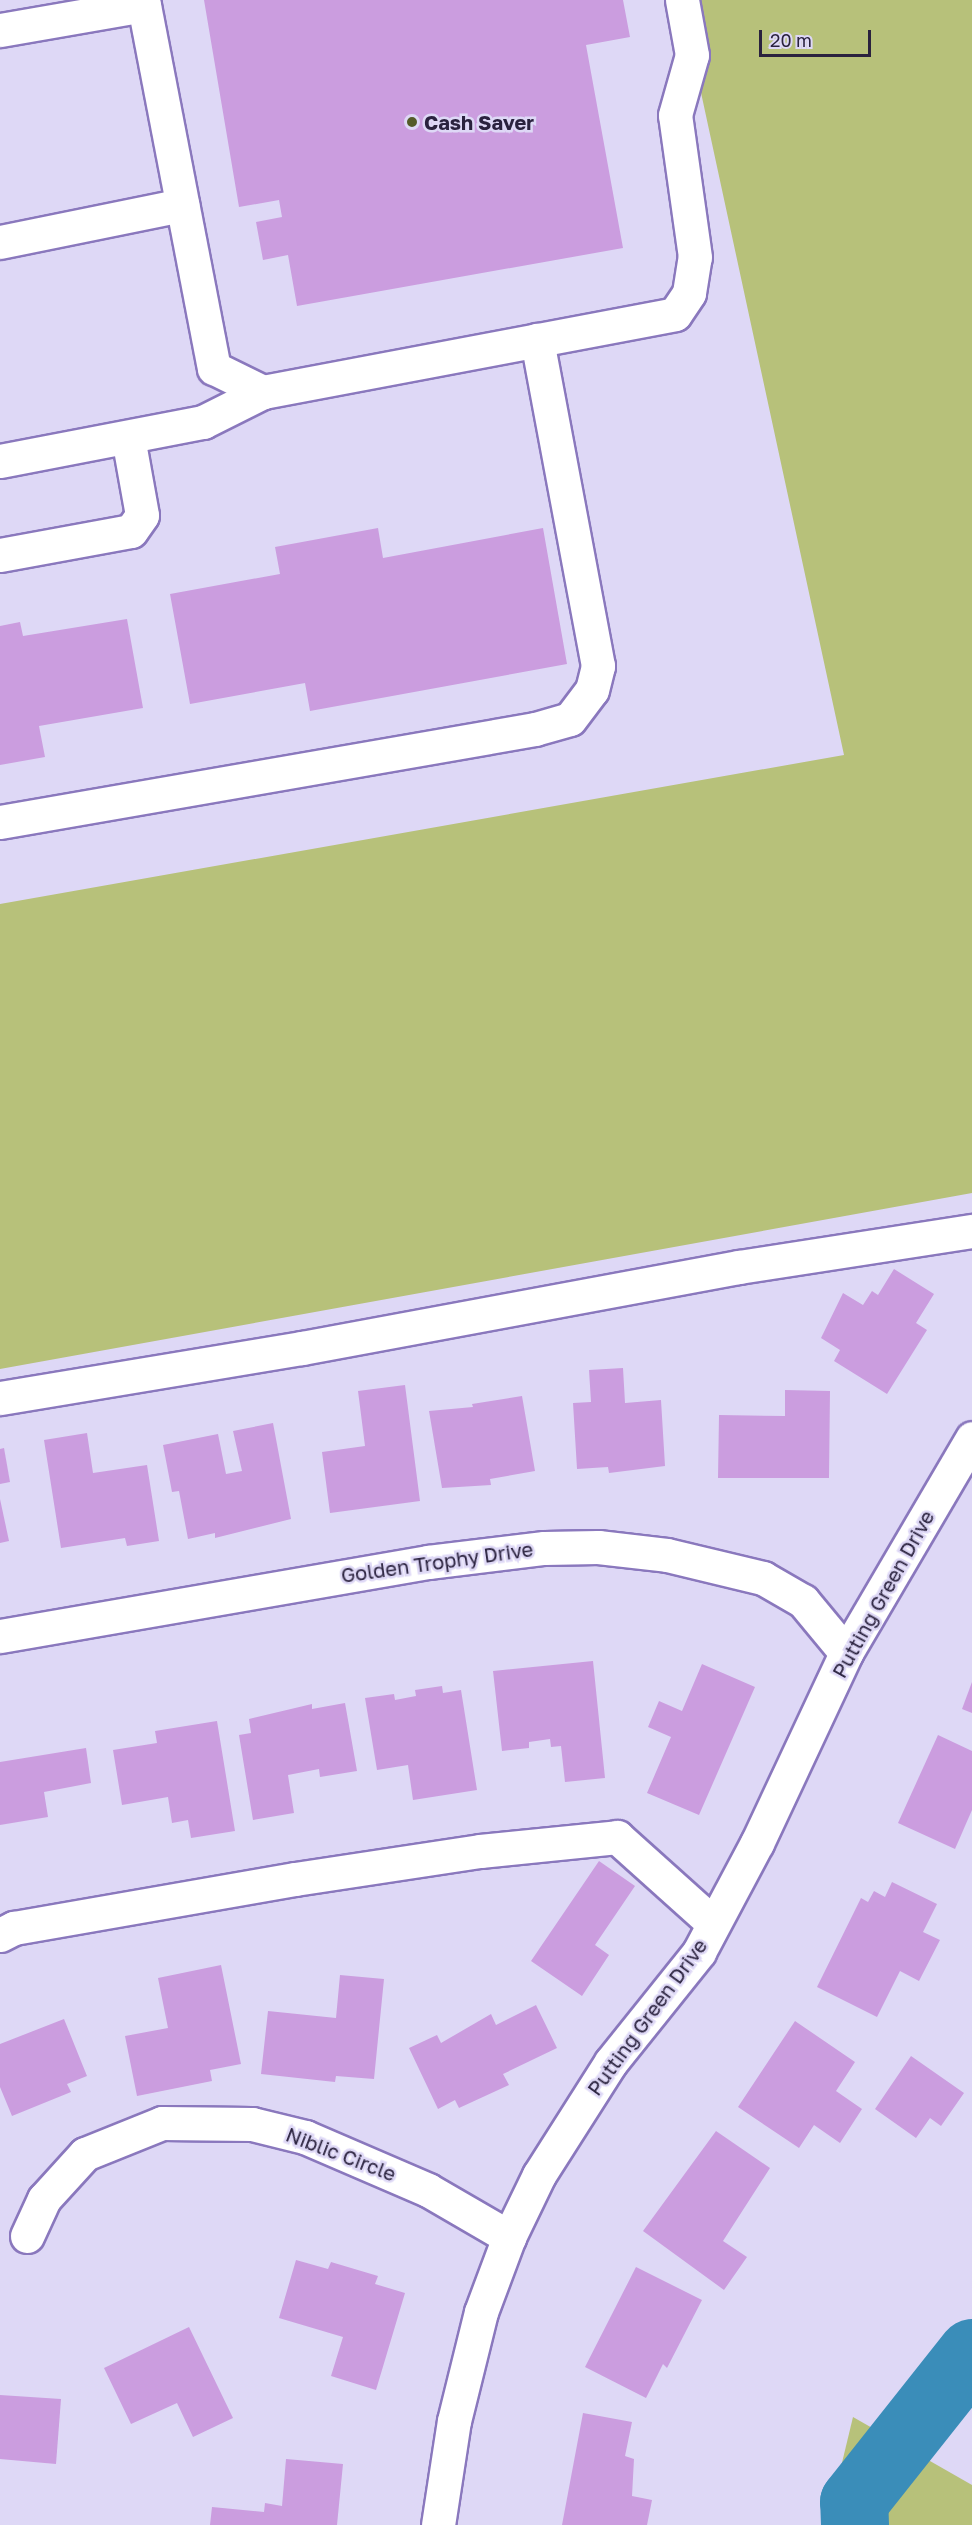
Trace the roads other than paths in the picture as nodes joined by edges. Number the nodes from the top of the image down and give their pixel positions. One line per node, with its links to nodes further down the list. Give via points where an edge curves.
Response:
1 (682, 0): 6 (street, via 692,55 675,114 695,257 689,293 675,314)
2 (143, 3): 3 (street); 4 (street)
3 (0, 30)
4 (182, 205): 5 (street); 7 (street, via 214,368)
5 (0, 242)
6 (537, 340): 7 (street); 11 (street, via 598,666 592,690 570,719 535,729)
7 (263, 393): 8 (street, via 202,422)
8 (128, 436): 9 (street); 10 (street, via 142,515 131,531)
9 (0, 461)
10 (0, 555)
11 (0, 822)
12 (972, 1231): 13 (street, via 739,1267 302,1348)
13 (0, 1398)
14 (972, 1438): 16 (street, Putting Green Drive)
15 (0, 1636): 16 (street, Golden Trophy Drive, via 428,1562 544,1548 598,1547 667,1556 763,1578 803,1601)
16 (846, 1653): 17 (street, Putting Green Drive, via 757,1844)
17 (713, 1923): 18 (street, via 617,1837 480,1851 295,1880 14,1928); 20 (street, Putting Green Drive, via 699,1952 611,2062 539,2175)
18 (0, 1935)
19 (27, 2236): 20 (street, Niblic Circle, via 44,2199 85,2154 162,2123 252,2124 305,2137 428,2190)
20 (509, 2237): 21 (street, Putting Green Drive, via 481,2312)
21 (438, 2525)

